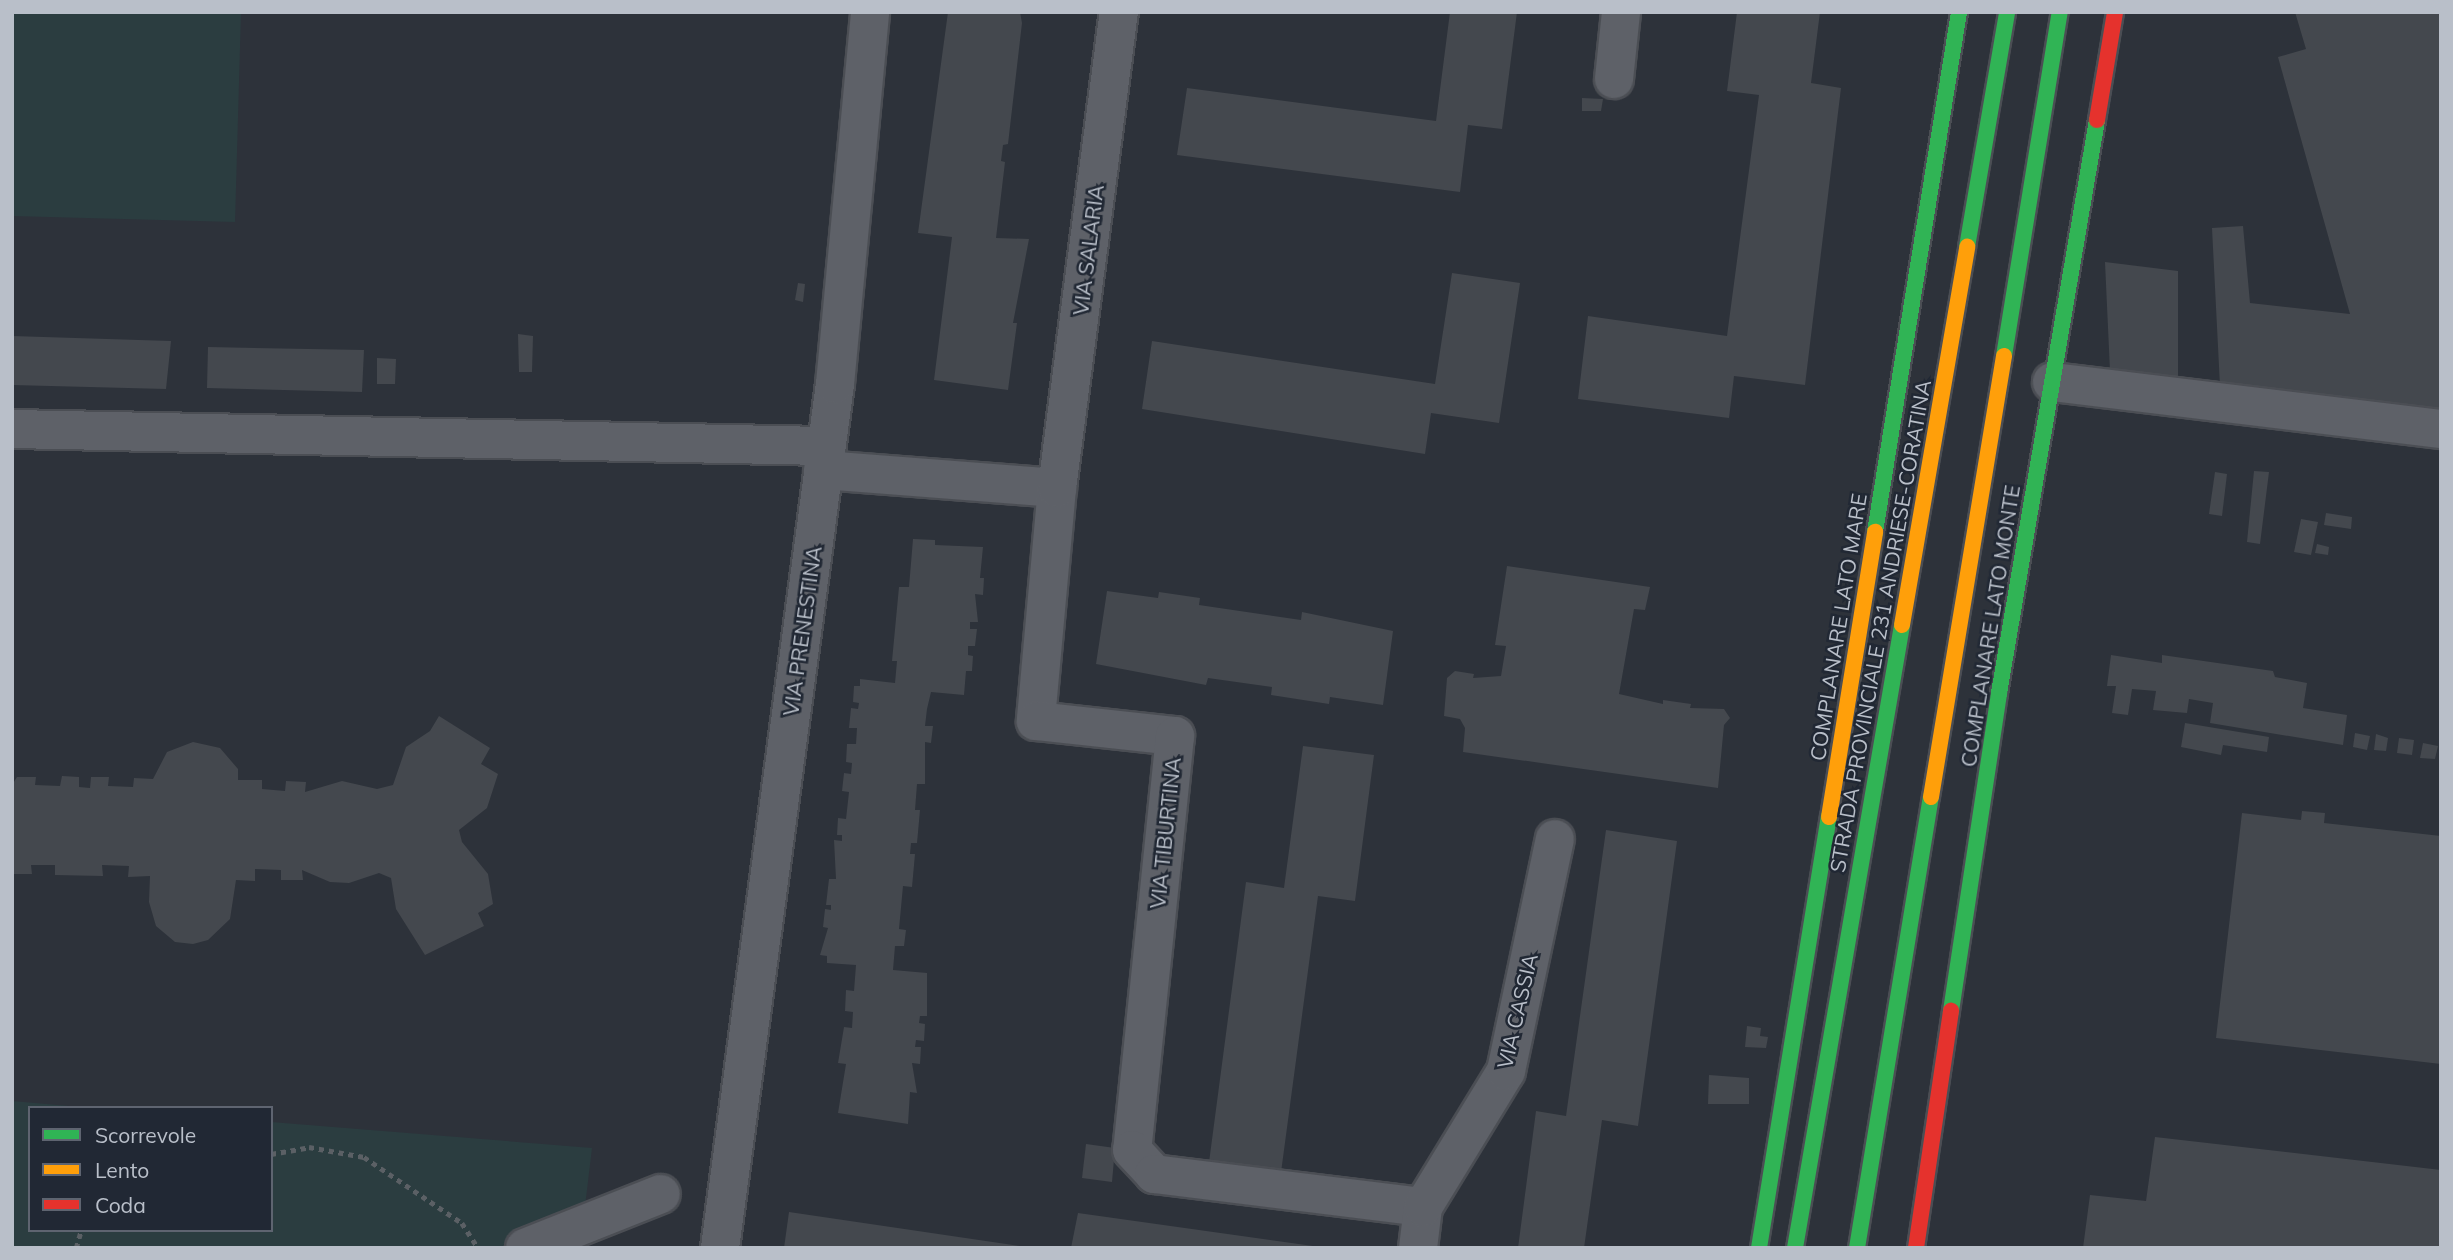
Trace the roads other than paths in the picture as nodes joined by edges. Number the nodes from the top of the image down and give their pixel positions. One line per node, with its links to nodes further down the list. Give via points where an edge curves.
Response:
1 (870, 12): 12 (street, VIA PRENESTINA)
2 (1119, 12): 13 (street, VIA SALARIA)
3 (1620, 12): 8 (street)
4 (1959, 12): 20 (main road, COMPLANARE LATO MARE)
5 (2007, 12): 21 (main road, STRADA PROVINCIALE 231 ANDRIESE-CORATINA)
6 (2060, 12): 22 (main road)
7 (2115, 12): 9 (main road, COMPLANARE LATO MONTE)
8 (1614, 79)
9 (2052, 382): 11 (street); 23 (main road, COMPLANARE LATO MONTE, via 1999,693)
10 (12, 429): 12 (street)
11 (2441, 429)
12 (825, 458): 13 (street); 18 (street, VIA PRENESTINA)
13 (1057, 488): 16 (street, VIA TIBURTINA, via 1037,722 1175,736 1132,1150 1154,1174)
14 (1555, 839): 16 (street, VIA CASSIA, via 1506,1071)
15 (661, 1194): 17 (street)
16 (1423, 1207): 19 (street, VIA CASSIA)
17 (525, 1248)
18 (720, 1248)
19 (1418, 1248)
20 (1759, 1248)
21 (1795, 1248)
22 (1857, 1248)
23 (1916, 1248)

